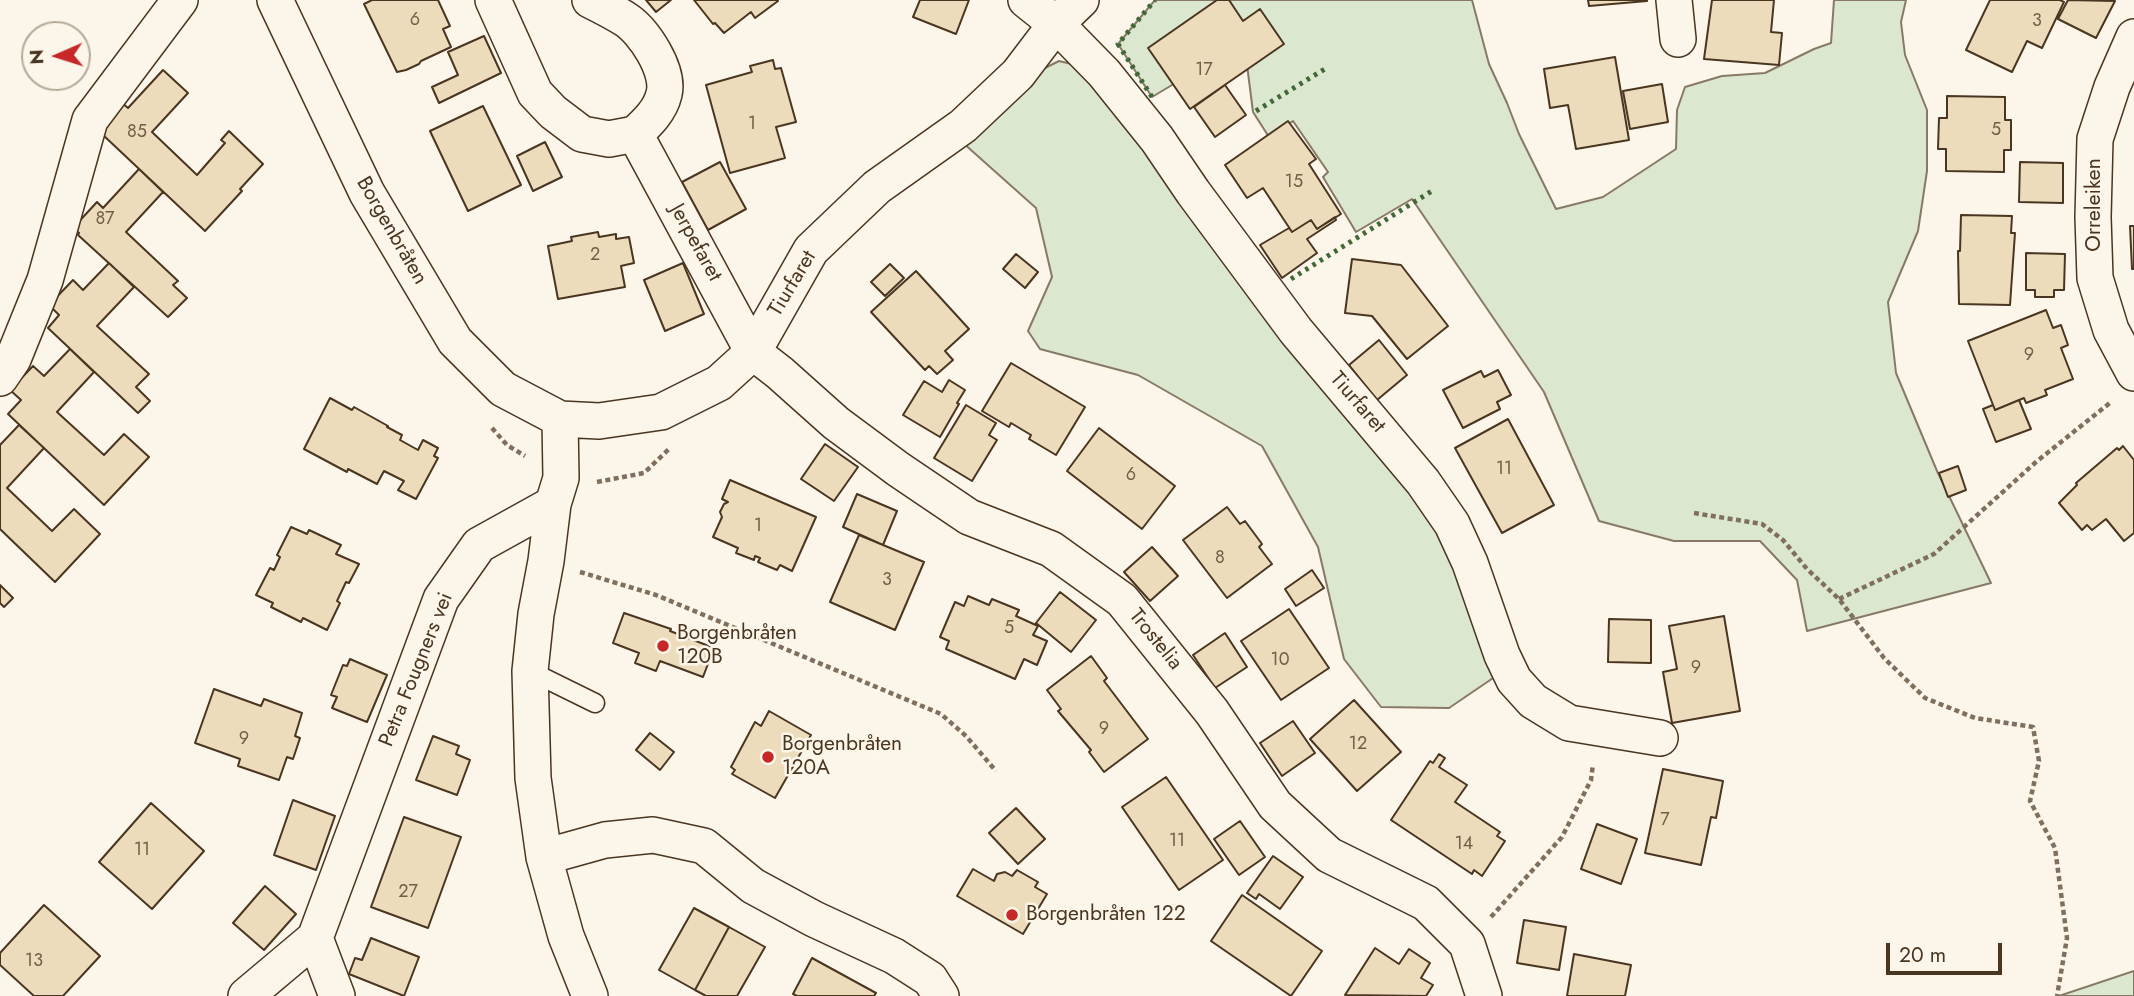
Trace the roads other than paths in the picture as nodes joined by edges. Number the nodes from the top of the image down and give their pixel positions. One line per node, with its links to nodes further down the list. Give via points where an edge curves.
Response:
1 (180, 0): 14 (street, via 90,120 45,280 13,359)
2 (275, 0): 15 (street, Borgenbråten, via 367,193 455,341 503,389)
3 (494, 0): 11 (street, via 535,93 553,112 582,134 609,139)
4 (590, 0): 11 (street, via 627,20 646,39 660,64 664,93 652,119)
5 (1026, 0): 8 (street)
6 (1081, 0): 8 (street, Tiurfaret)
7 (1674, 0): 10 (street)
8 (1056, 24): 12 (street, Tiurfaret, via 1018,75 963,126 877,187 811,250); 19 (street, Tiurfaret, via 1157,139 1296,331 1452,523 1514,680 1533,701 1569,723)
9 (2134, 37): 13 (street, Orreleiken, via 2095,139 2092,217 2095,278 2111,330)
10 (1678, 39)
11 (635, 134): 12 (street, Jerpefaret)
12 (753, 352): 15 (street, Borgenbråten, via 719,383 661,412 599,421); 26 (street, Trostelia, via 836,423 969,517 1051,549 1122,600 1212,712 1275,806 1329,855 1426,903 1467,944)
13 (2134, 373)
14 (0, 378)
15 (561, 419): 16 (street, via 561,478)
16 (553, 505): 17 (street); 21 (street, Petra Fougners vei, via 479,545 440,599)
17 (530, 671): 18 (lane); 20 (street, via 533,778)
18 (595, 703)
19 (1660, 738)
20 (544, 857): 24 (street, via 566,936); 25 (street, via 605,840 653,835 704,846 753,886 894,956 930,979)
21 (315, 938): 22 (street, Petra Fougners vei); 23 (street)
22 (246, 996)
23 (337, 996)
24 (590, 996)
25 (941, 996)
26 (1484, 996)

